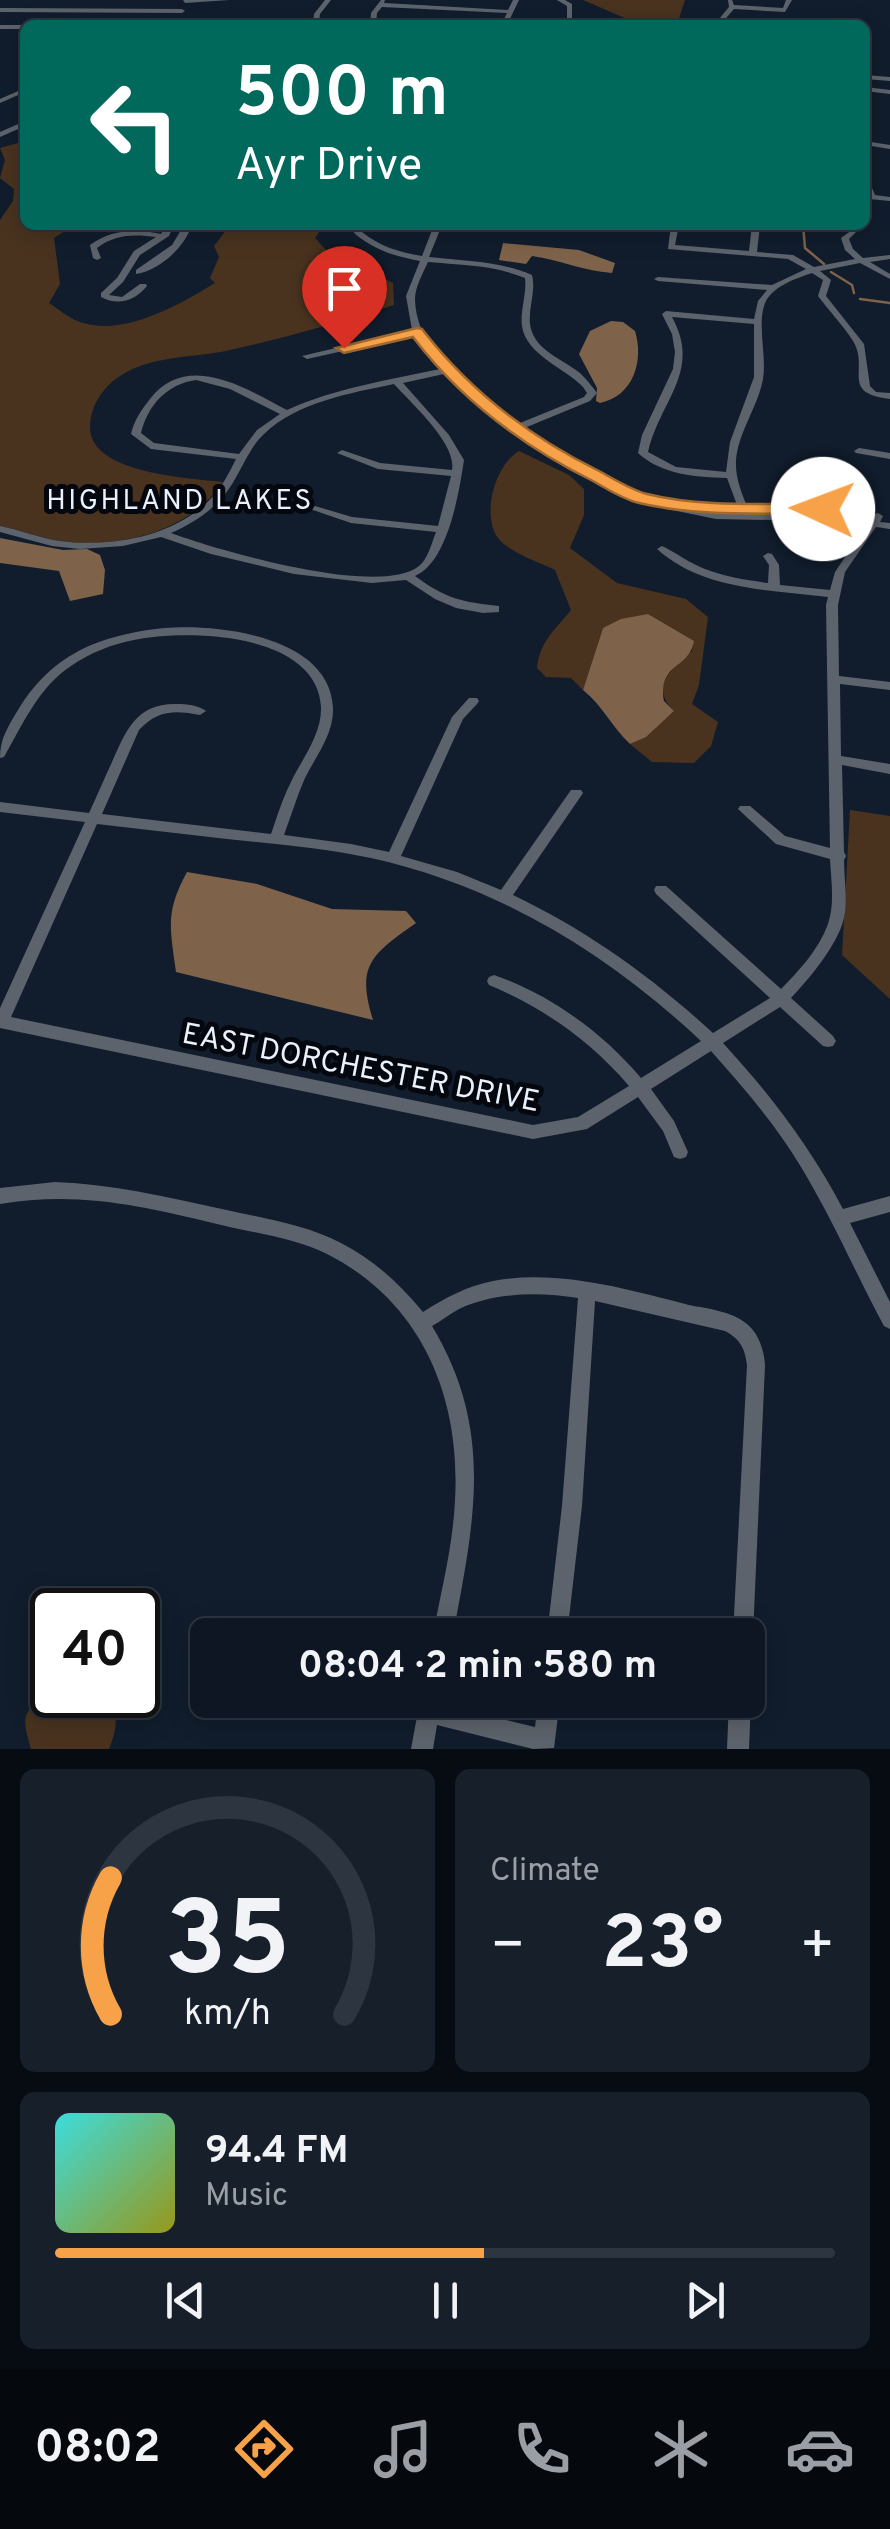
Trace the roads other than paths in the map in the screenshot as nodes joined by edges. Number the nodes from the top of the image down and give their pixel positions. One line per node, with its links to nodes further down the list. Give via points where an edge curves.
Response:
1 (111, 0): 13 (street)
2 (226, 0): 7 (street)
3 (249, 0): 8 (street)
4 (516, 0): 15 (street)
5 (560, 0): 19 (street, via 570,5)
6 (789, 0): 10 (street, via 785,10)
7 (185, 1): 14 (street)
8 (284, 1)
9 (382, 2): 11 (street)
10 (731, 4)
11 (452, 8): 15 (street); 16 (street)
12 (0, 10): 13 (street)
13 (100, 10): 14 (street)
14 (182, 11): 17 (street)
15 (512, 12): 18 (street)
16 (448, 16)
17 (187, 20)
18 (507, 20)
19 (571, 20)
20 (0, 27): 21 (street)
21 (9, 27): 22 (street); 23 (street)
22 (20, 27)
23 (5, 36)
24 (889, 91): 25 (street)
25 (887, 106)
26 (166, 230): 33 (street)
27 (187, 230): 40 (street, via 164,258)
28 (359, 230): 37 (street, via 365,240)
29 (436, 230): 37 (street)
30 (674, 230): 34 (street, via 671,248)
31 (755, 230): 34 (street)
32 (852, 232): 38 (street, via 846,244)
33 (161, 236): 36 (street, via 111,236 93,247); 43 (street, via 136,252 104,295 128,298)
34 (753, 254): 39 (street, via 790,257)
35 (890, 257): 38 (street)
36 (96, 258)
37 (424, 260): 46 (street, via 410,296); 52 (street, via 527,275 531,339 592,393)
38 (862, 260): 39 (street); 41 (street)
39 (816, 271): 44 (street); 50 (street, via 827,280 822,296 860,344 865,387)
40 (139, 272)
41 (890, 277)
42 (658, 279): 44 (street)
43 (143, 286)
44 (773, 288): 45 (street, via 761,299)
45 (759, 322): 58 (street, via 760,376 733,449); 58 (street, via 666,314 681,344 678,370 643,453 660,465)
46 (417, 332): 47 (street); 48 (street)
47 (307, 356)
48 (446, 370): 49 (street); 52 (street)
49 (397, 382): 51 (street); 57 (street, via 458,456)
50 (890, 396)
51 (287, 414): 56 (street, via 255,436); 56 (street, via 220,380 195,378 159,390 137,424 136,434 151,446)
52 (514, 429): 60 (street, via 607,484 650,501 706,515)
53 (859, 451): 55 (street)
54 (342, 453): 57 (street, via 378,466)
55 (890, 456)
56 (240, 457): 65 (street, via 216,498)
57 (457, 474): 64 (street)
58 (731, 475): 60 (street)
59 (316, 509): 64 (street, via 351,520)
60 (745, 512): 61 (street)
61 (880, 519): 62 (street); 70 (street, via 840,572)
62 (890, 526)
63 (0, 529): 65 (street, via 80,545)
64 (440, 530): 68 (street, via 426,566)
65 (160, 532): 68 (street, via 209,550 354,581)
66 (662, 549): 69 (street, via 690,570)
67 (768, 556): 69 (street)
68 (409, 577): 71 (street, via 446,600)
69 (774, 586): 70 (street)
70 (834, 594): 72 (street, EAST DORCHESTER DRIVE)
71 (495, 609)
72 (834, 678): 73 (street); 77 (street, EAST DORCHESTER DRIVE)
73 (890, 686)
74 (473, 701): 85 (street, via 458,717)
75 (200, 712): 82 (street, via 169,707 143,717)
76 (0, 754): 83 (street, via 39,687 96,648 175,631 265,641 302,660 322,682 327,704 316,749)
77 (836, 760): 78 (street); 84 (street, EAST DORCHESTER DRIVE)
78 (890, 769)
79 (576, 793): 87 (street)
80 (0, 807): 82 (street)
81 (745, 808): 84 (street, via 781,840)
82 (93, 818): 83 (street); 90 (street)
83 (276, 839): 85 (street)
84 (839, 856): 89 (street, EAST DORCHESTER DRIVE, via 835,925)
85 (392, 858): 87 (street)
86 (661, 890): 89 (street)
87 (504, 897): 92 (street, via 603,951)
88 (494, 982): 93 (street, via 522,990 578,1030)
89 (781, 999): 91 (street); 92 (street, EAST DORCHESTER DRIVE)
90 (1, 1022): 93 (street, EAST DORCHESTER DRIVE, via 533,1132 581,1124)
91 (828, 1040)
92 (711, 1042): 93 (street, EAST DORCHESTER DRIVE); 97 (street, via 765,1101)
93 (640, 1088): 94 (street)
94 (680, 1152)
95 (0, 1196): 100 (street, via 113,1191 306,1237 373,1273)
96 (890, 1204): 97 (street)
97 (840, 1218): 99 (street)
98 (586, 1292): 100 (street, via 502,1288 459,1299); 102 (street); 103 (street, via 726,1322 753,1346)
99 (890, 1320)
100 (421, 1322): 101 (street, via 451,1381 466,1460)
101 (446, 1618)
102 (558, 1618)
103 (745, 1618)
104 (428, 1718): 109 (street)
105 (465, 1718): 108 (street)
106 (547, 1718): 108 (street)
107 (739, 1718): 110 (street)
108 (543, 1745)
109 (422, 1749)
110 (738, 1749)

